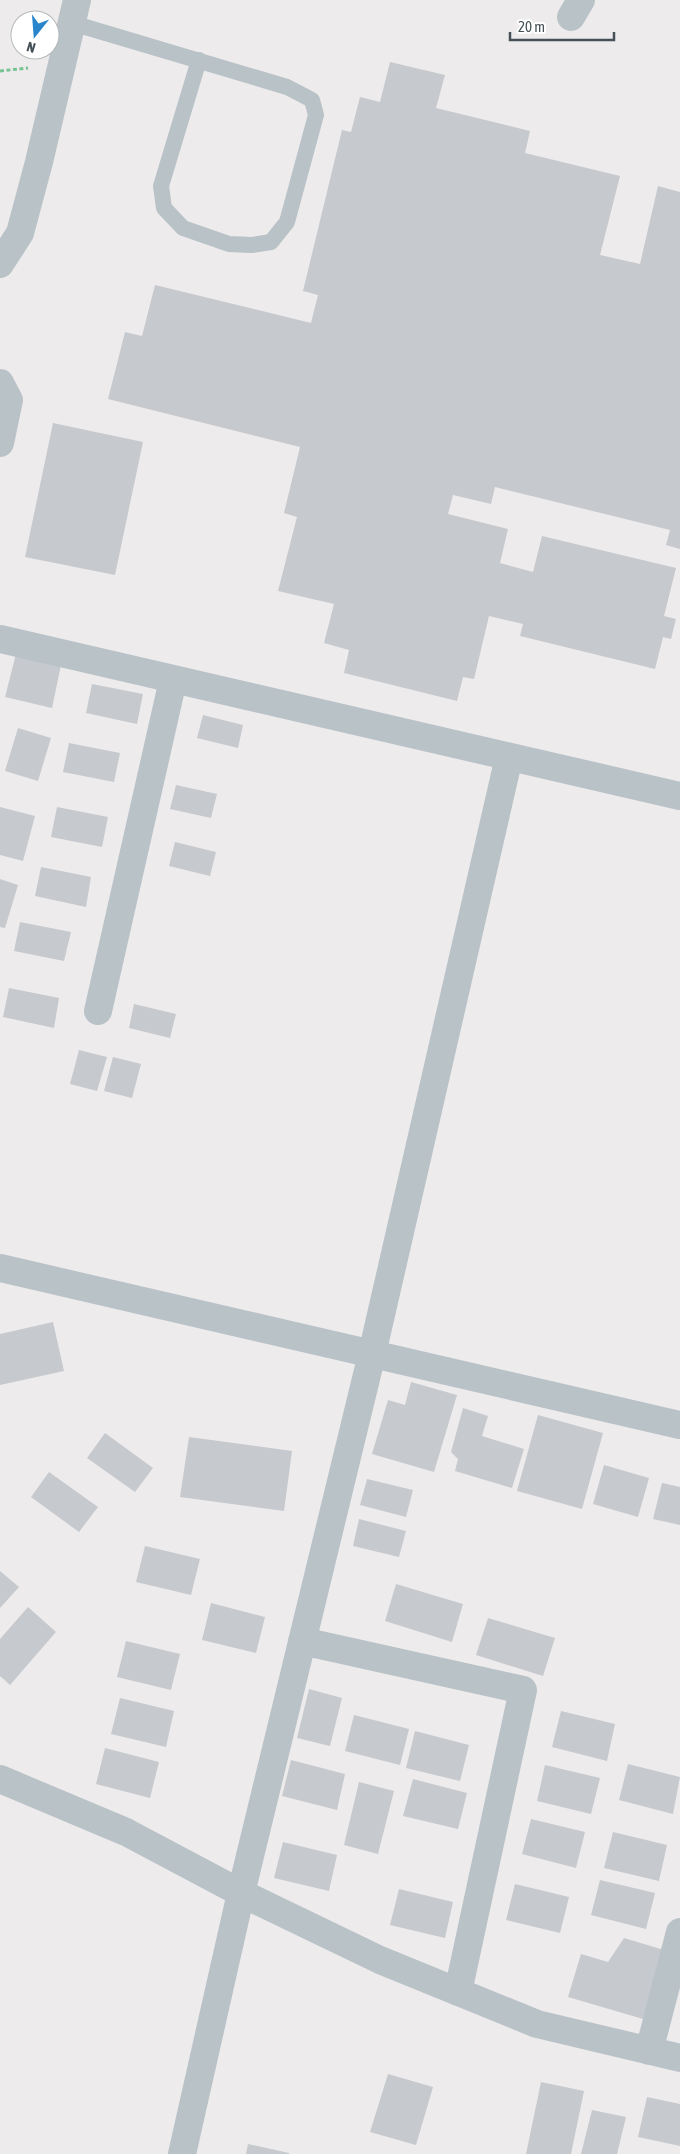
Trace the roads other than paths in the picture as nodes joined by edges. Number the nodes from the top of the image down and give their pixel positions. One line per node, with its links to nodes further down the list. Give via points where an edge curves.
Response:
1 (75, 11): 2 (lane); 3 (street, via 20,233)
2 (199, 60): 2 (lane, via 287,87 312,100 316,115 287,222 271,242 252,246 229,244 183,228 164,208 161,186)
3 (0, 264)
4 (0, 383): 5 (street, via 9,400)
5 (0, 443)
6 (0, 639): 7 (street)
7 (172, 680): 8 (street); 10 (street)
8 (509, 757): 9 (street); 12 (street)
9 (680, 796)
10 (98, 1011)
11 (0, 1268): 12 (street)
12 (372, 1354): 13 (street); 14 (street)
13 (680, 1425)
14 (302, 1641): 16 (street); 18 (street, via 523,1690)
15 (0, 1778): 16 (street, via 126,1832)
16 (241, 1893): 18 (street, via 380,1960); 21 (street)
17 (680, 1932): 19 (street)
18 (458, 1992): 19 (street, via 537,2024)
19 (649, 2051): 20 (street)
20 (680, 2058)
21 (182, 2154)

